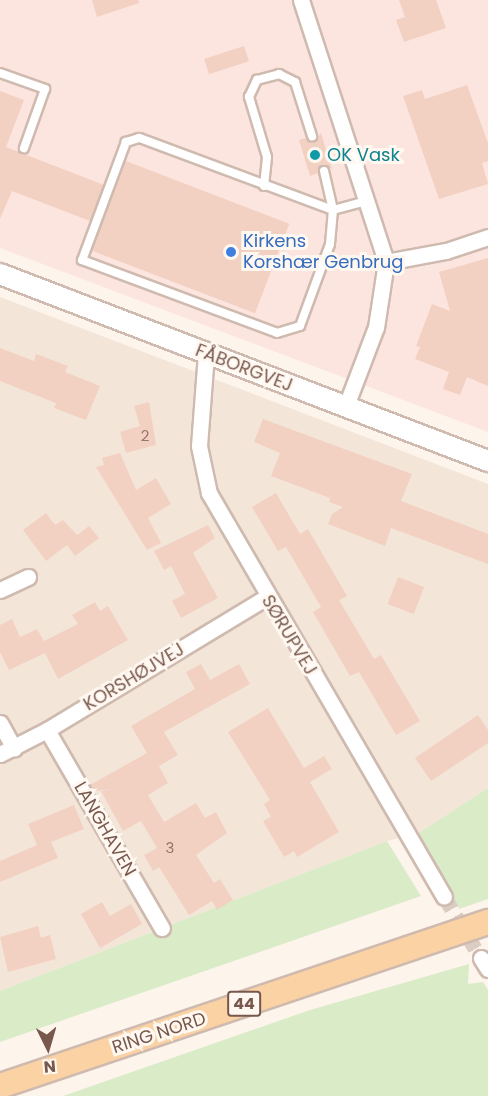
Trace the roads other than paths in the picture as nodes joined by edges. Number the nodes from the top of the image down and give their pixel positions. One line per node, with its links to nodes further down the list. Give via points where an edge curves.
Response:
1 (301, 0): 7 (street)
2 (0, 73): 4 (lane, via 45,89)
3 (312, 136): 6 (lane, via 295,82 279,74 257,80 249,97 267,157)
4 (24, 148)
5 (324, 171): 8 (lane)
6 (264, 186): 8 (lane); 8 (lane, via 139,138 126,142 82,260 277,333 300,326 330,244)
7 (367, 201): 8 (lane); 10 (street)
8 (333, 210)
9 (488, 237): 10 (street, via 446,251)
10 (386, 261): 13 (street, via 376,327)
11 (0, 274): 12 (street, FÅBORGVEJ)
12 (206, 353): 13 (street, FÅBORGVEJ); 17 (street, SØRUPVEJ, via 199,446 209,493)
13 (346, 406): 14 (street, FÅBORGVEJ)
14 (488, 461)
15 (28, 577): 16 (street)
16 (0, 590)
17 (267, 597): 19 (street, KORSHØJVEJ); 21 (street, SØRUPVEJ)
18 (0, 723): 20 (street)
19 (47, 730): 20 (street, KORSHØJVEJ); 23 (street, LANGHAVEN)
20 (7, 751)
21 (444, 896)
22 (488, 922): 24 (main road, RING NORD / 44)
23 (162, 928)
24 (0, 1086)

